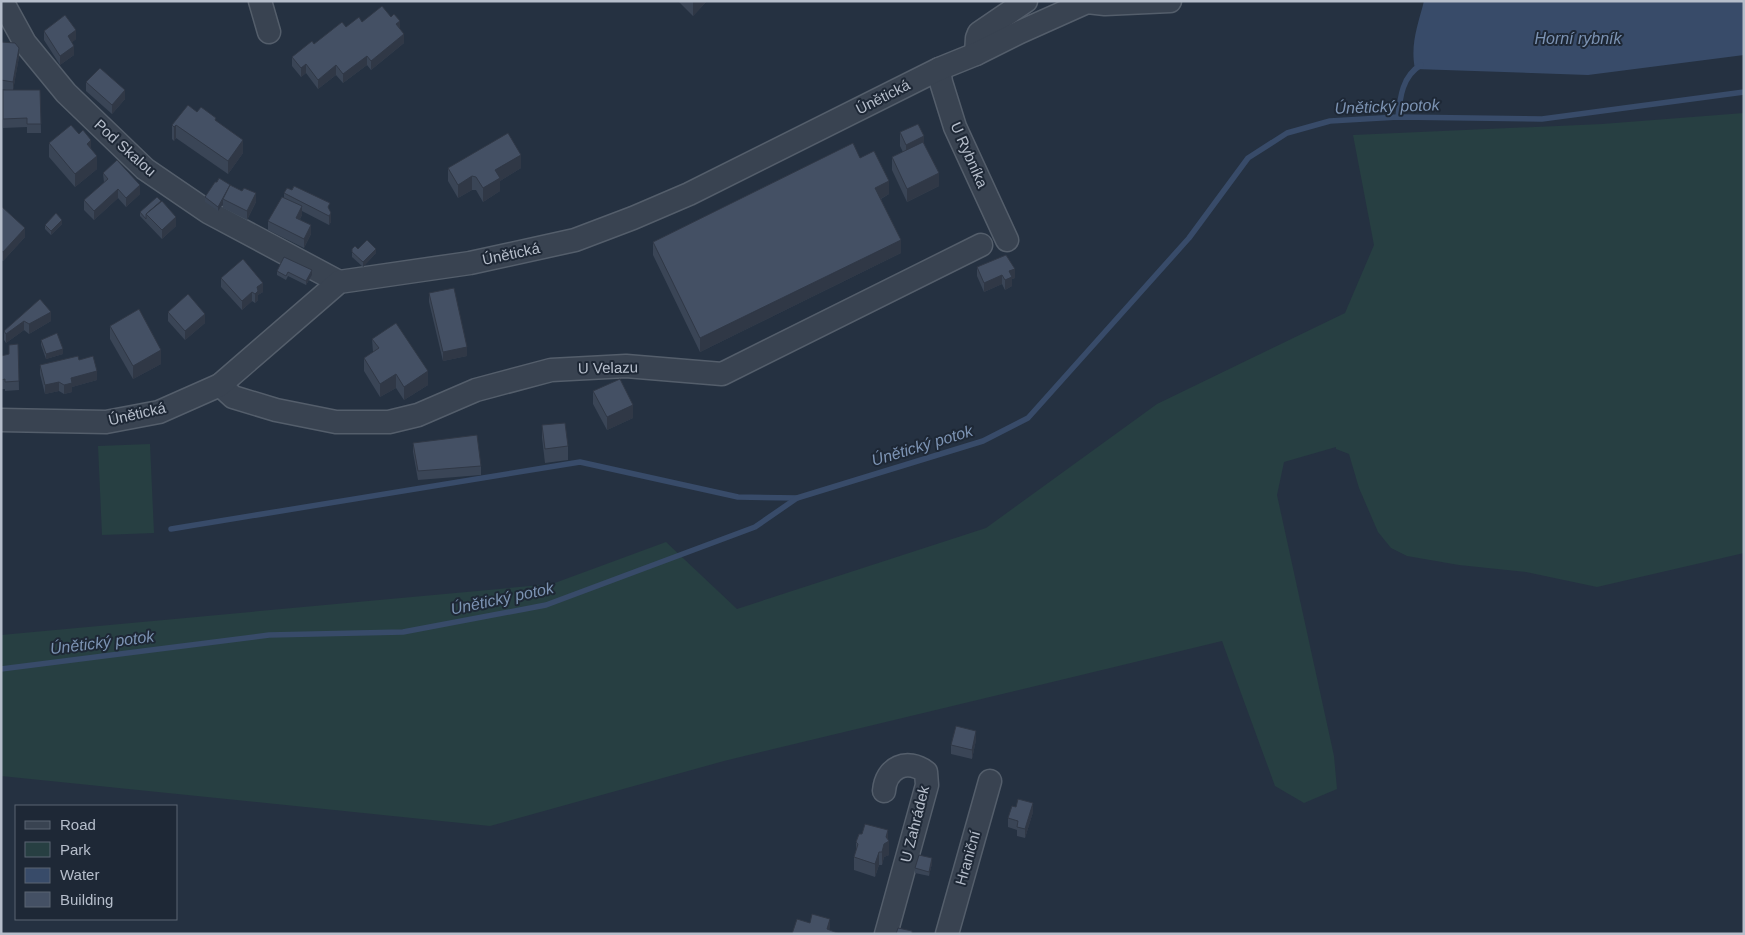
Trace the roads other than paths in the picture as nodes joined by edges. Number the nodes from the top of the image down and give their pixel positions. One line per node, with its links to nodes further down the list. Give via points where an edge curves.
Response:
1 (2, 1): 10 (street, Pod Skalou, via 25,43 66,93 145,169 208,212)
2 (260, 1): 5 (street)
3 (1026, 1): 6 (street, via 979,33)
4 (1170, 1): 6 (street, Únětická, via 1087,2)
5 (269, 32)
6 (976, 54): 7 (street, Únětická)
7 (939, 69): 8 (street, U Rybníka, via 955,127); 10 (street, Únětická, via 689,194 575,240 470,263)
8 (1007, 240)
9 (981, 244): 11 (street, U Velazu, via 722,374 626,366 551,370 476,390 418,415 389,422 336,422 276,410 233,397)
10 (339, 282): 11 (street, Únětická)
11 (220, 385): 12 (street, Únětická, via 160,412 106,422)
12 (1, 420)
13 (990, 782): 16 (street, Hraniční)
14 (884, 790): 15 (street, U Zahrádek, via 885,780 892,771 904,765 918,766 926,772 927,785)
15 (886, 934)
16 (947, 934)

